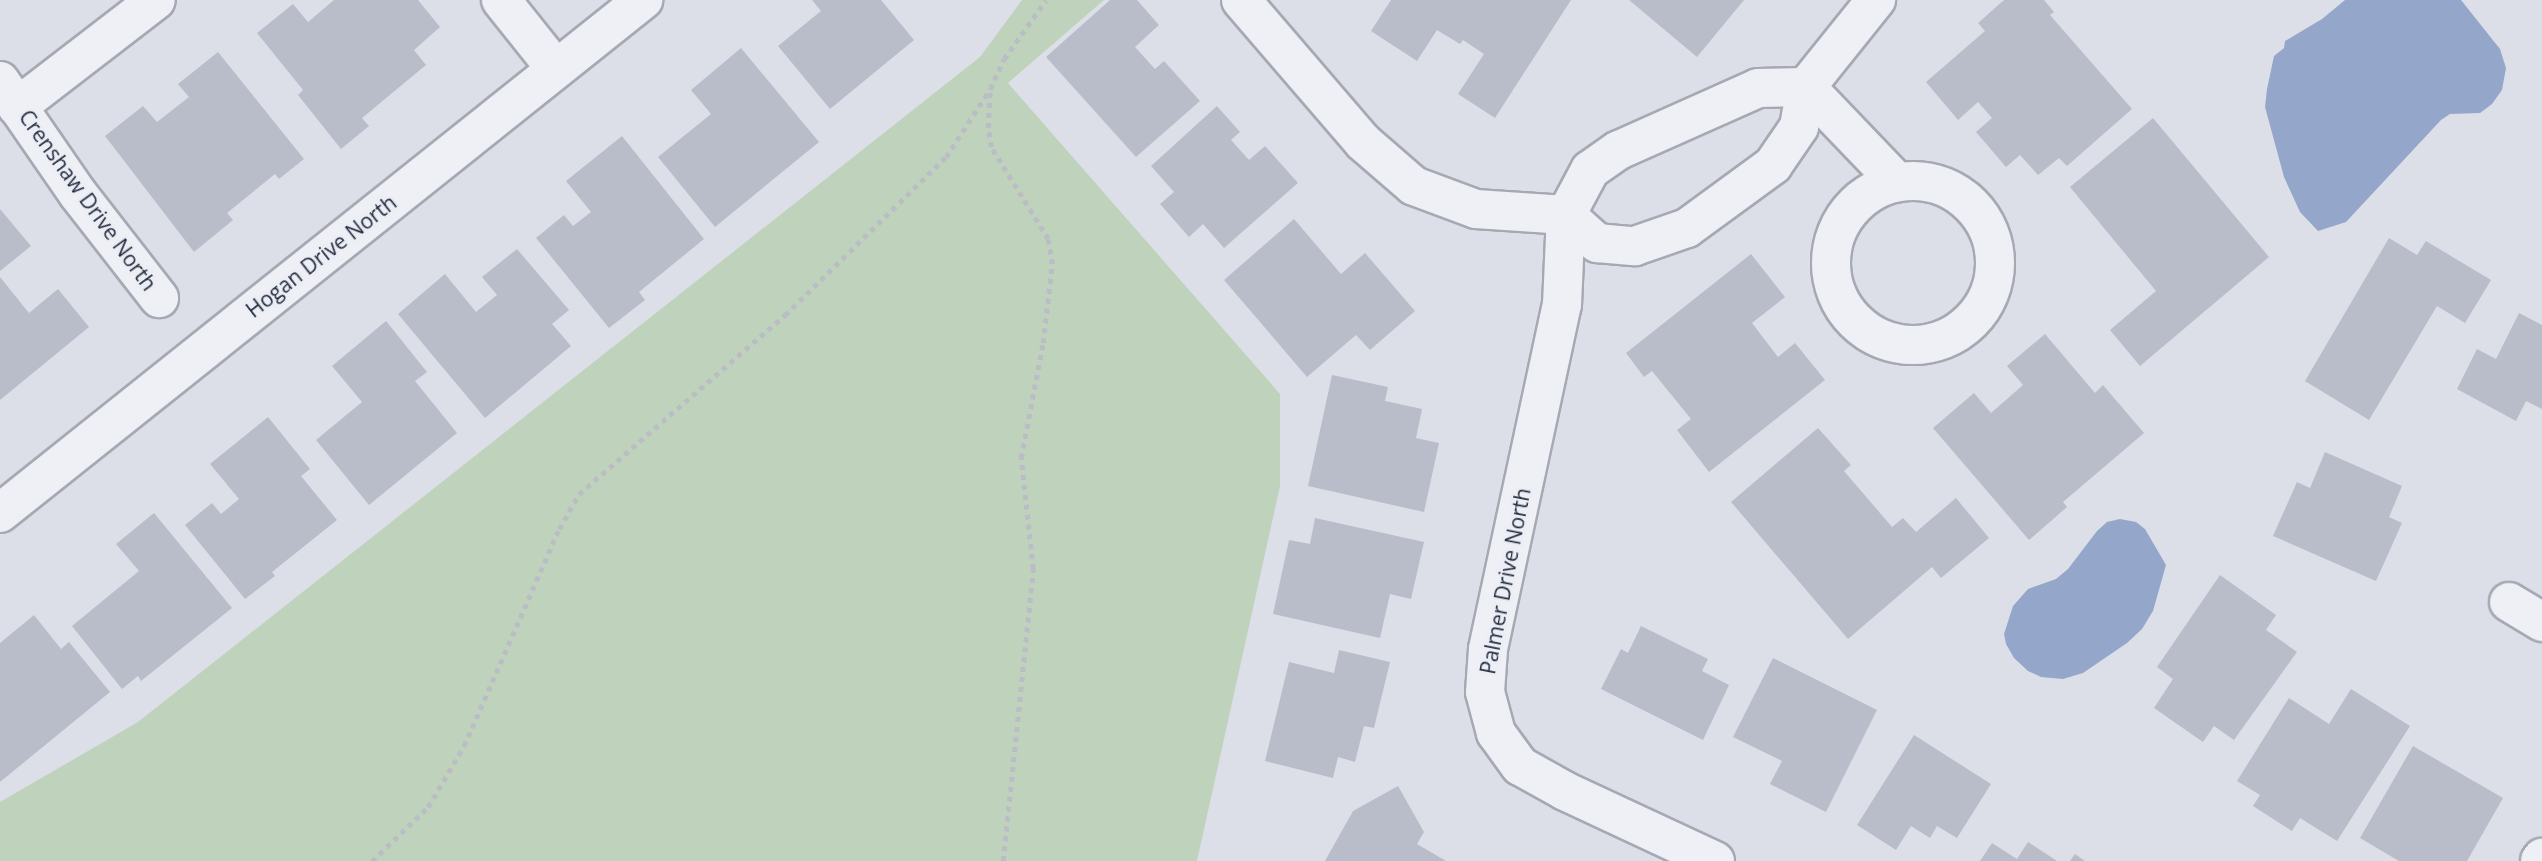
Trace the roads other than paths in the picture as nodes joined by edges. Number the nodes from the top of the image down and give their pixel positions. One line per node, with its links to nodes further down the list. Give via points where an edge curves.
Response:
1 (156, 0): 8 (street, Crenshaw Drive North)
2 (501, 0): 6 (street)
3 (643, 0): 6 (street, Hogan Drive North)
4 (1241, 0): 10 (street, via 1363,142 1415,186 1476,209)
5 (1876, 0): 7 (street)
6 (556, 69): 12 (street, Hogan Drive North)
7 (1806, 87): 9 (street); 10 (street, via 1758,88 1619,150 1590,170); 10 (street, via 1799,127 1773,165 1687,228 1635,246 1597,243)
8 (8, 94): 11 (street, Crenshaw Drive North)
9 (1896, 181): 9 (street, via 1871,191 1850,208 1836,231 1830,257 1832,284 1844,308 1873,335 1912,346 1939,342 1964,329 1982,309 1994,283 1996,255 1989,228 1973,205 1951,189 1924,180)
10 (1566, 215): 15 (street, Palmer Drive North, via 1562,305 1488,649 1485,692 1496,733 1520,765)
11 (159, 298)
12 (0, 513)
13 (2509, 602): 14 (street)
14 (2542, 622)
15 (1715, 861)

